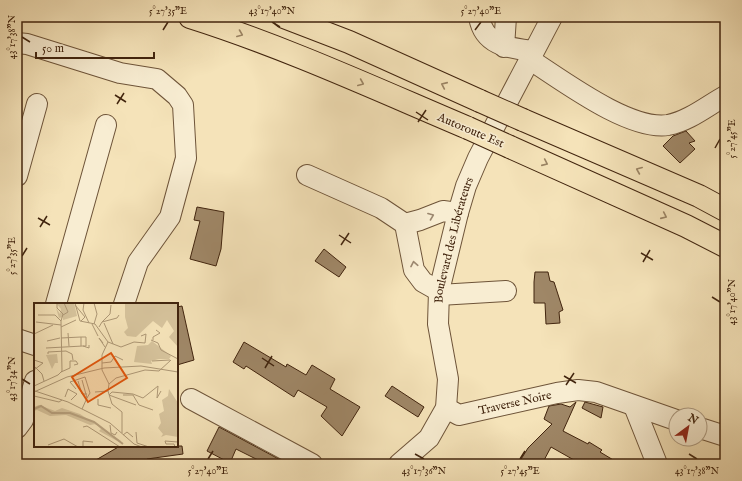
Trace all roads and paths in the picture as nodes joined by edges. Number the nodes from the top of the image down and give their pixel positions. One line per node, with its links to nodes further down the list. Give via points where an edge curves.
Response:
1 (190, 17): 18 (highway, Autoroute Est, one-way to 18, bridge, via 226,28 468,128)
2 (284, 17): 15 (highway, one-way to 2, bridge, via 699,196 349,42)
3 (479, 17): 7 (street, via 481,27 496,43)
4 (506, 17): 7 (street)
5 (552, 17): 8 (street, Boulevard des Libérateurs)
6 (17, 43): 22 (street, via 157,80 177,96 182,105 186,158 170,217 138,262)
7 (504, 47): 8 (street)
8 (531, 55): 9 (street, via 597,102 646,124 667,125 684,120); 16 (street, Boulevard des Libérateurs, via 478,158)
9 (725, 96)
10 (37, 104): 12 (street)
11 (106, 125): 21 (street)
12 (24, 129): 14 (street)
13 (307, 175): 17 (street, via 381,208)
14 (17, 176)
15 (725, 210)
16 (458, 213): 17 (street, one-way to 16, via 443,211); 20 (street, Boulevard des Libérateurs)
17 (405, 224): 20 (street, one-way to 17, via 423,282 414,270)
18 (725, 246)
19 (506, 291): 20 (street)
20 (439, 293): 28 (street, Boulevard des Libérateurs, via 438,324 448,379)
21 (56, 303)
22 (124, 303)
23 (17, 339): 24 (street)
24 (34, 345)
25 (34, 385): 30 (street)
26 (191, 399): 33 (street)
27 (634, 406): 28 (street, Traverse Noire, via 596,392 578,390 459,415); 29 (street, Traverse Noire); 35 (street)
28 (446, 408): 34 (street, Boulevard des Libérateurs, via 428,438)
29 (668, 417)
30 (25, 420)
31 (708, 431): 32 (street)
32 (725, 436)
33 (312, 464)
34 (399, 464)
35 (657, 464)

